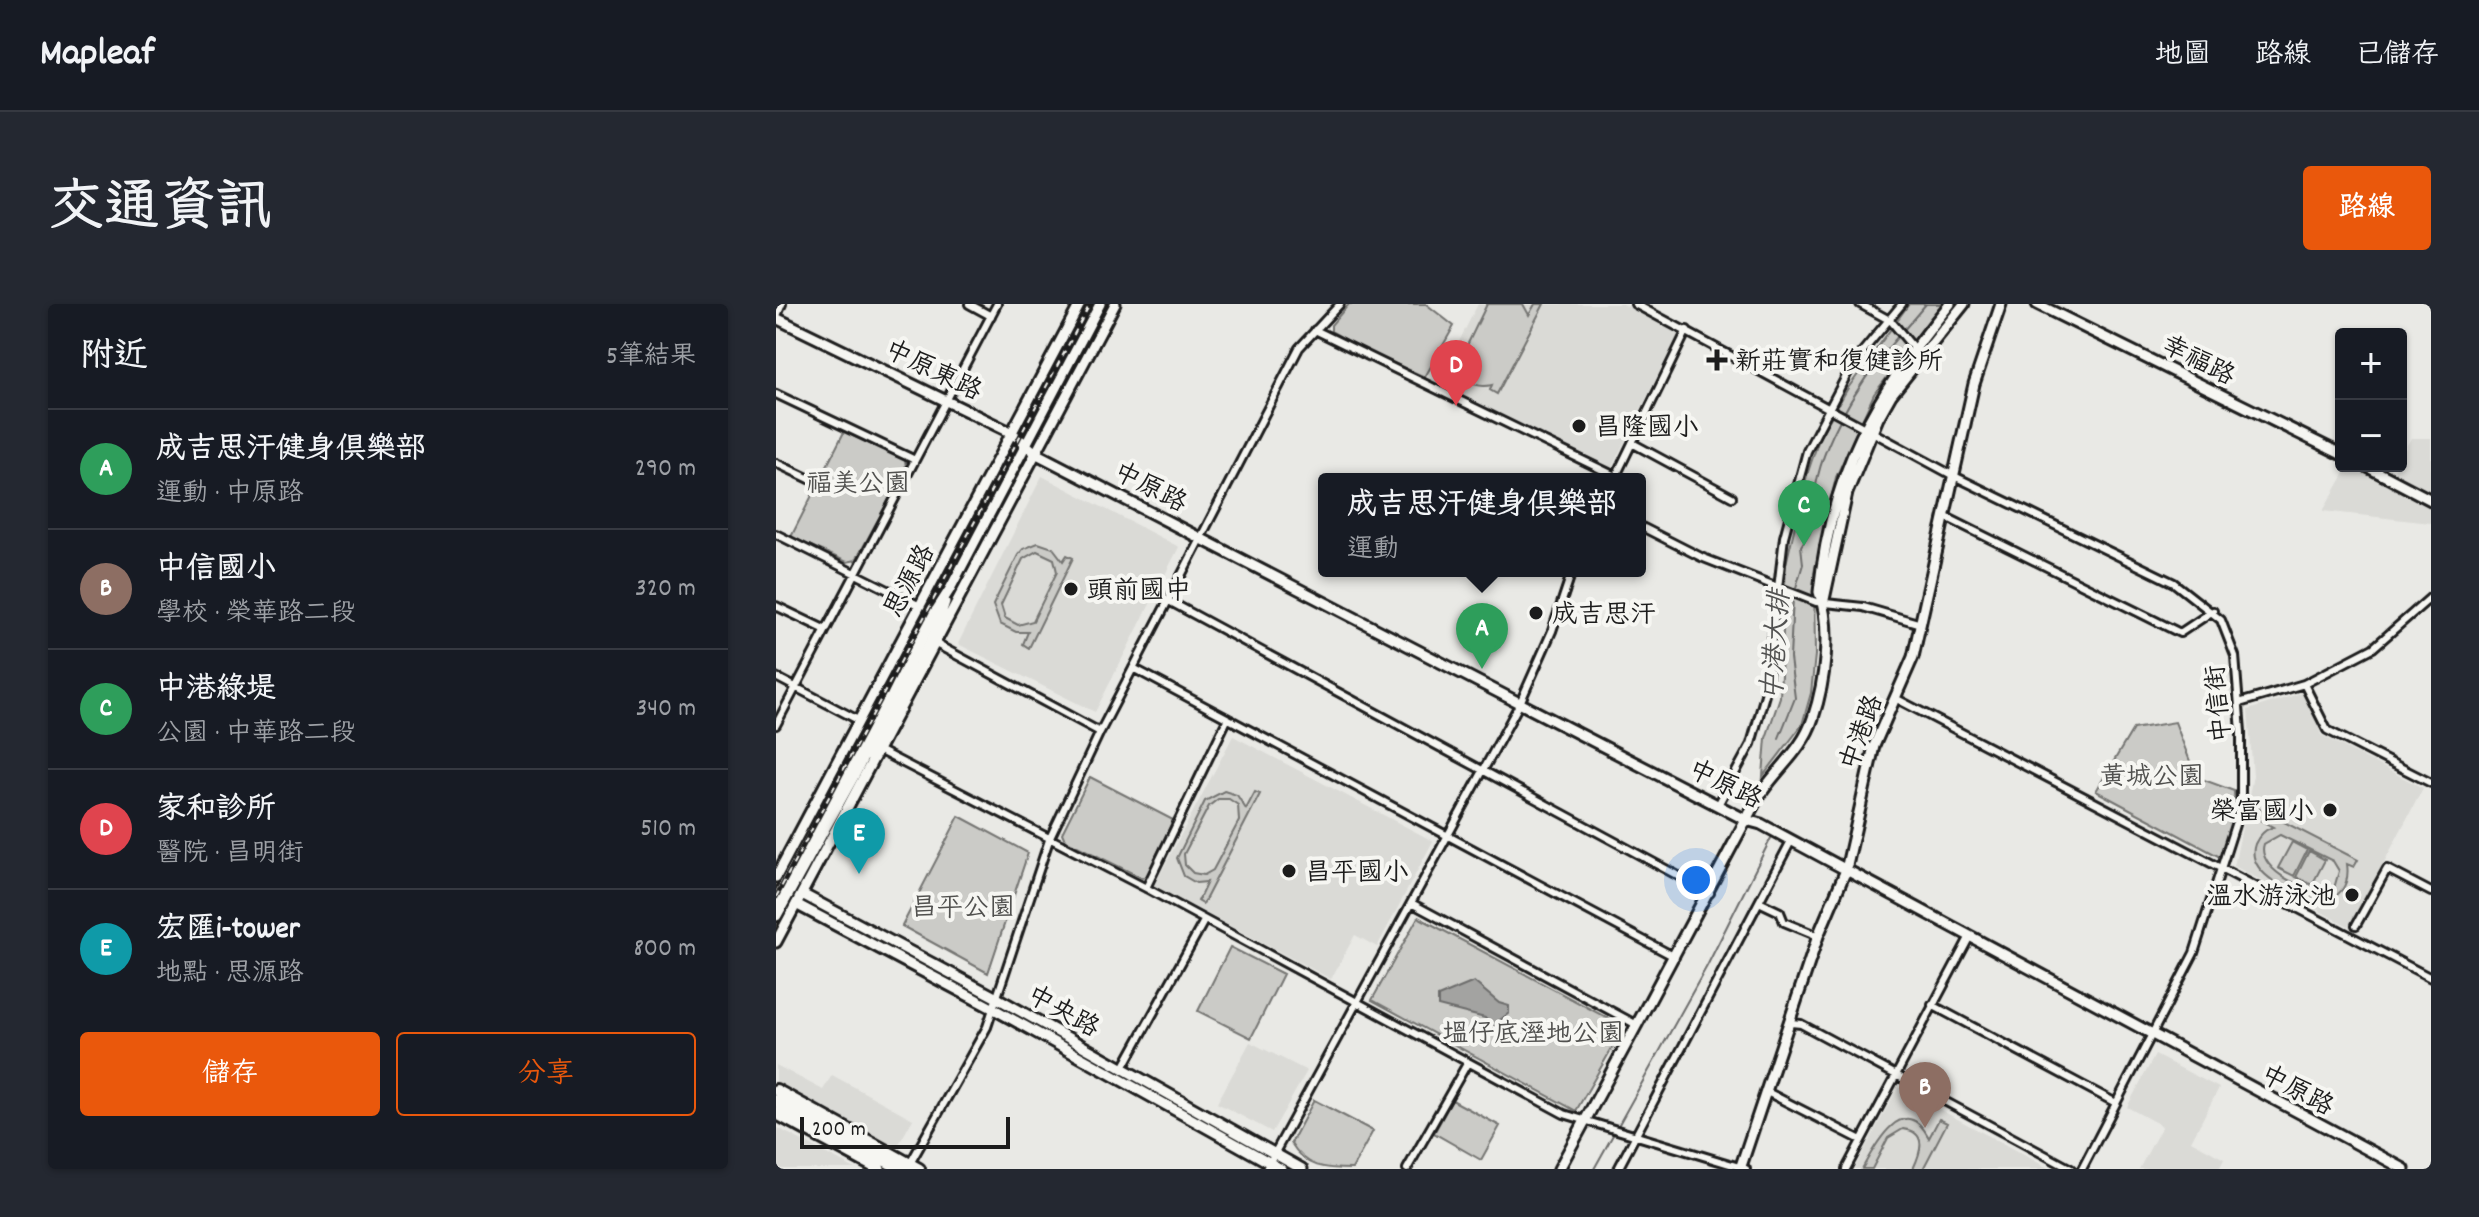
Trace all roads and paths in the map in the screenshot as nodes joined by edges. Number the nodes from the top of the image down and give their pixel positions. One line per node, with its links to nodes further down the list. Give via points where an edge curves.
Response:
1 (782, 304): 16 (street)
2 (969, 304): 15 (street)
3 (997, 304): 15 (street)
4 (1080, 304): 25 (street, 思源路)
5 (1100, 304): 27 (street, 思源路)
6 (1115, 304): 29 (street, 思源路)
7 (1340, 304): 18 (street)
8 (1635, 304): 19 (street, 中信街)
9 (1860, 304): 17 (street)
10 (1902, 304): 17 (street)
11 (1950, 304): 20 (street)
12 (1964, 304): 20 (street)
13 (2001, 304): 35 (street, 中港路)
14 (2037, 304): 28 (street, 幸福路)
15 (991, 316): 22 (street)
16 (776, 318): 22 (street, 中原東路)
17 (1892, 323): 20 (street); 23 (street, via 1853,363)
18 (1315, 330): 33 (street); 42 (street, via 1299,348)
19 (1687, 330): 23 (street, 中信街); 26 (street)
20 (1916, 349): 24 (street)
21 (776, 394): 30 (street)
22 (947, 399): 25 (street, 中原東路); 30 (street)
23 (1828, 408): 24 (street, 中信街); 48 (street, via 1803,465 1784,537)
24 (1868, 430): 35 (street, 中信街); 51 (street)
25 (1012, 433): 27 (street, 中原東路); 45 (street, 思源路)
26 (1632, 443): 34 (street); 37 (street)
27 (1026, 444): 29 (street, 中原路); 43 (street, 思源路)
28 (2335, 451)
29 (1037, 454): 42 (street, 中原路); 58 (street, 思源路)
30 (915, 460): 44 (street)
31 (776, 463): 36 (street)
32 (2377, 472): 38 (street)
33 (1605, 473)
34 (1617, 473)
35 (1952, 475): 39 (street, 中港路); 54 (street, 中信街, via 2174,583)
36 (816, 482)
37 (1732, 497)
38 (2431, 500)
39 (1944, 516): 54 (street, via 2180,633); 56 (street, 中港路)
40 (1646, 529): 48 (street)
41 (776, 534): 44 (street)
42 (1201, 536): 50 (street); 64 (street, 中原路)
43 (963, 565): 45 (street); 47 (street, 思源路)
44 (857, 572): 53 (street); 57 (street)
45 (938, 572): 53 (street, 思源路)
46 (1570, 577): 64 (street)
47 (950, 589): 55 (street, 思源路); 72 (street, 思源路, via 934,634)
48 (1781, 589): 51 (street); 74 (street, via 1760,717)
49 (2431, 597): 61 (street, via 2373,648)
50 (1169, 601): 59 (street); 71 (street)
51 (1820, 603): 56 (street, via 1863,607); 75 (street, via 1824,661 1814,717)
52 (776, 606): 57 (street)
53 (920, 606): 66 (street, 思源路)
54 (2213, 611): 65 (street, 中信街, via 2235,656)
55 (934, 613): 86 (street, 思源路); 90 (highway)
56 (1921, 624): 63 (street, 中港路)
57 (826, 630): 62 (street)
58 (936, 644): 69 (street); 70 (street, 思源路)
59 (1133, 668): 67 (street); 69 (street)
60 (776, 677): 62 (street)
61 (2304, 684): 65 (street); 73 (street, via 2327,730)
62 (796, 687): 66 (street); 68 (street)
63 (1895, 698): 79 (street); 80 (street, 中港路, via 1874,746)
64 (1520, 703): 71 (street); 74 (street, 中原路)
65 (2239, 703): 79 (street, 中信街, via 2241,806)
66 (858, 720): 81 (street, 思源路)
67 (1227, 720): 76 (street); 82 (street)
68 (776, 725)
69 (1100, 732): 78 (street)
70 (880, 751): 72 (street, 思源路); 78 (street)
71 (1485, 771): 76 (street); 84 (street)
72 (865, 773): 85 (street, 思源路)
73 (2431, 783)
74 (1718, 805): 75 (street, 中原路)
75 (1746, 820): 77 (street, 中原路); 84 (street)
76 (1450, 837): 89 (street); 96 (street)
77 (1789, 839): 80 (street, 中原路); 87 (street)
78 (1049, 840): 82 (street); 98 (street)
79 (2219, 867): 97 (street); 104 (street, 中信街, via 2194,953)
80 (1846, 870): 93 (street, 中港路); 94 (street, 中原路)
81 (776, 877)
82 (1146, 888): 91 (street)
83 (2431, 892): 92 (street, via 2387,869)
84 (1710, 893): 96 (street)
85 (802, 894): 88 (street, 思源路); 98 (street, 中央路)
86 (776, 900)
87 (1759, 902): 93 (street, via 1780,912 1784,922); 114 (street)
88 (796, 904): 95 (street, 思源路); 101 (street, 中央路)
89 (1413, 904): 99 (street); 103 (street)
90 (776, 915)
91 (1204, 921): 99 (street); 106 (street)
92 (2356, 925)
93 (1818, 936): 102 (street, 中港路)
94 (1969, 938): 100 (street); 104 (street, 中原路)
95 (776, 942)
96 (1675, 957): 103 (street)
97 (2431, 978)
98 (997, 998): 101 (street); 106 (street, 中央路)
99 (1359, 1002): 105 (street); 116 (street)
100 (1932, 1005): 107 (street); 111 (street)
101 (994, 1009): 116 (street, 中央路); 117 (street)
102 (1791, 1023): 107 (street); 109 (street, 中港路)
103 (1637, 1025): 113 (street)
104 (2151, 1035): 111 (street, 中信街); 130 (street, 中原路)
105 (1468, 1062): 113 (street); 124 (street)
106 (1123, 1068): 116 (street, 中央路)
107 (1895, 1074): 115 (street); 128 (street)
108 (776, 1090): 117 (main road)
109 (1767, 1092): 115 (street); 118 (street, 中港路)
110 (776, 1101): 117 (highway)
111 (2116, 1103): 129 (street, 中信街)
112 (776, 1112): 119 (main road); 120 (highway); 121 (main road)
113 (1585, 1121): 114 (street); 125 (street)
114 (1634, 1138): 118 (street); 126 (street)
115 (1861, 1140): 127 (street)
116 (1270, 1162): 122 (street, 中央路); 123 (street, 中央路)
117 (909, 1168)
118 (1742, 1168)
119 (869, 1169)
120 (879, 1169)
121 (891, 1169)
122 (1281, 1169)
123 (1302, 1169)
124 (1407, 1169)
125 (1559, 1169)
126 (1618, 1169)
127 (1846, 1169)
128 (2071, 1169)
129 (2082, 1169)
130 (2404, 1169)

